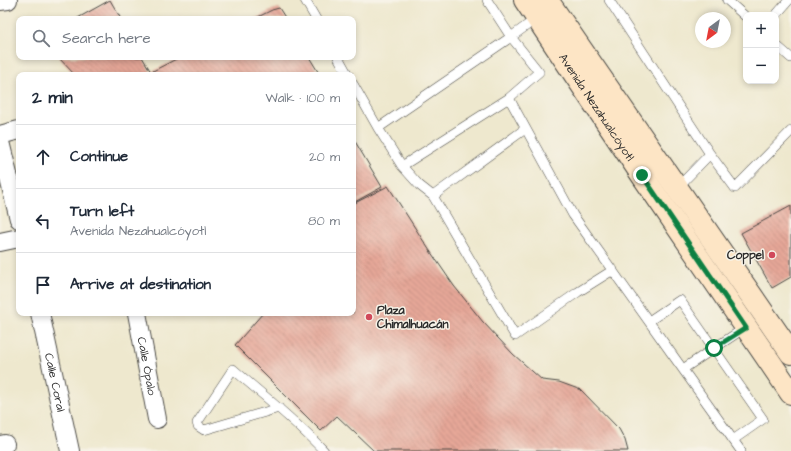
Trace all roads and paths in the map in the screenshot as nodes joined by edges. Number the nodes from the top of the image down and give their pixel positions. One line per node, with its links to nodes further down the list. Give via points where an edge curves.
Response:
1 (8, 0): 8 (street)
2 (305, 0): 12 (lane)
3 (487, 0): 13 (lane)
4 (525, 0): 9 (main road, Avenida Nezahualcóyotl)
5 (609, 0): 26 (lane)
6 (727, 0): 11 (lane)
7 (789, 0): 10 (lane)
8 (0, 2)
9 (542, 9): 13 (lane); 28 (main road, Avenida Nezahualcóyotl); 37 (main road, Avenida Nezahualcóyotl, via 637,168)
10 (779, 12)
11 (743, 14)
12 (314, 16)
13 (511, 37): 19 (lane, via 539,72); 20 (lane)
14 (779, 48): 15 (lane)
15 (791, 58)
16 (340, 60): 17 (lane)
17 (346, 72)
18 (356, 89): 20 (lane)
19 (509, 98): 21 (lane); 27 (lane)
20 (378, 128): 27 (lane)
21 (525, 129): 29 (lane); 33 (lane, via 573,215)
22 (791, 130): 26 (lane, via 735,188)
23 (16, 131): 24 (street)
24 (0, 135)
25 (0, 142): 30 (street)
26 (710, 154): 28 (lane)
27 (402, 166): 29 (lane)
28 (677, 188): 39 (main road, Avenida Nezahualcóyotl)
29 (433, 196): 33 (lane, via 515,336)
30 (16, 207)
31 (16, 239): 32 (street)
32 (0, 242)
33 (613, 270): 36 (lane)
34 (41, 316): 45 (street, Calle Coral)
35 (138, 316): 43 (street, Calle Ópalo)
36 (649, 321): 38 (lane, via 680,300); 40 (lane)
37 (746, 328): 38 (lane); 41 (main road, Avenida Nezahualcóyotl)
38 (714, 348): 40 (lane); 44 (lane, via 763,419)
39 (790, 349)
40 (683, 369): 44 (lane)
41 (791, 393)
42 (279, 408): 42 (lane, via 233,369 197,423 204,430); 46 (lane)
43 (157, 419)
44 (733, 440): 47 (lane)
45 (70, 451)
46 (324, 451)
47 (741, 451)

